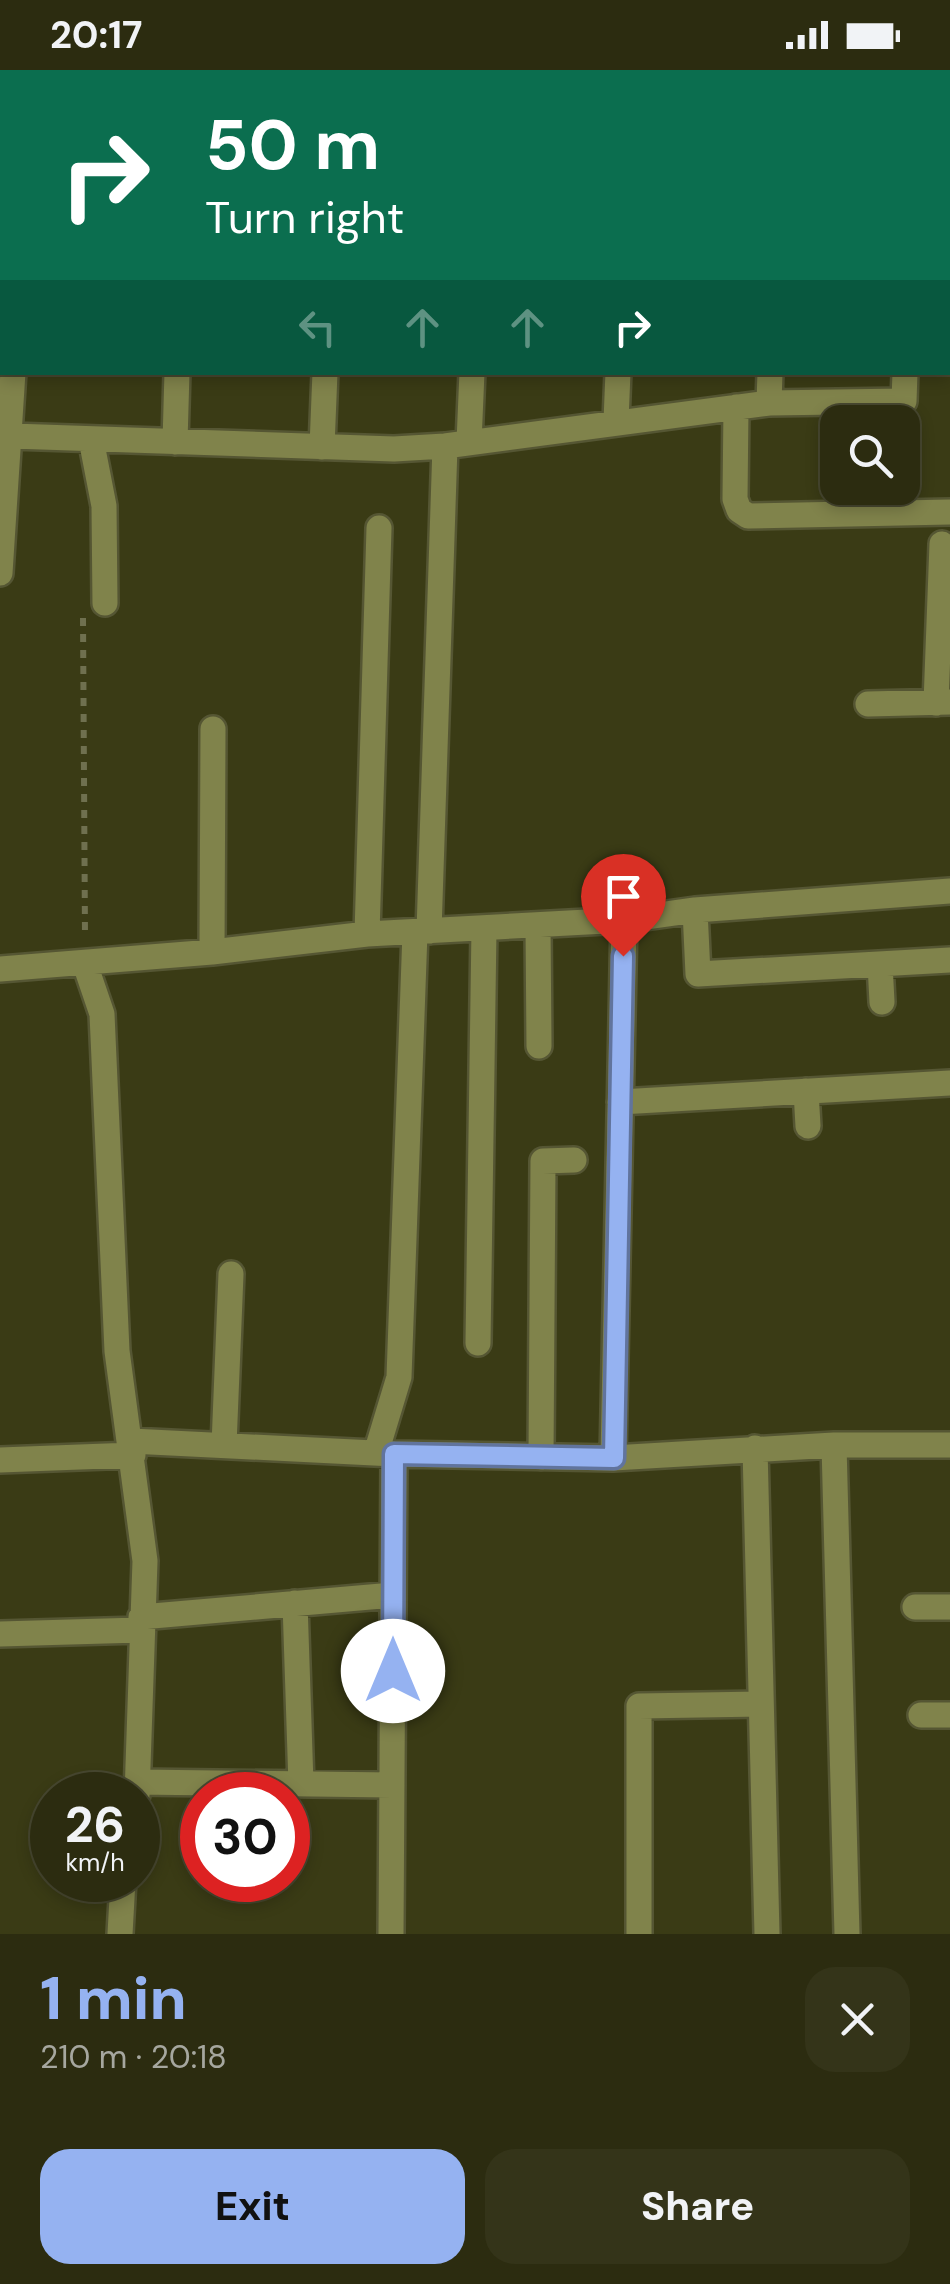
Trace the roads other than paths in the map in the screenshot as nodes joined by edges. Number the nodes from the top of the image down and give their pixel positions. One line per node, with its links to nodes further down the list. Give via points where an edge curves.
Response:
1 (13, 375): 11 (street)
2 (177, 375): 13 (street)
3 (324, 375): 15 (street)
4 (471, 375): 14 (street)
5 (618, 375): 10 (street)
6 (770, 375): 8 (street)
7 (905, 375): 8 (street, via 904,402)
8 (770, 403): 9 (street)
9 (736, 407): 10 (street); 16 (street, via 735,500 748,516)
10 (616, 421): 14 (street)
11 (12, 436): 12 (street); 19 (street)
12 (91, 439): 13 (street); 20 (street, via 104,506)
13 (175, 442): 15 (street)
14 (457, 444): 15 (street); 29 (street)
15 (322, 447)
16 (950, 512)
17 (379, 528): 30 (street)
18 (942, 544): 21 (street)
19 (0, 573)
20 (94, 607)
21 (943, 703): 22 (street)
22 (868, 704)
23 (214, 729): 31 (street)
24 (950, 891): 25 (street)
25 (695, 910): 26 (street); 34 (street, via 698,974)
26 (624, 920): 27 (street); 40 (street)
27 (538, 925): 28 (street); 37 (street)
28 (484, 928): 29 (street); 44 (street)
29 (422, 932): 30 (street); 50 (street, via 398,1377)
30 (367, 934): 31 (street)
31 (212, 952): 33 (street)
32 (950, 960): 34 (street)
33 (85, 964): 35 (street); 48 (street, via 102,1014 114,1297)
34 (880, 964): 36 (street)
35 (0, 969)
36 (882, 1002)
37 (539, 1046)
38 (950, 1083): 39 (street)
39 (806, 1092): 40 (street); 41 (street)
40 (620, 1102): 52 (street)
41 (808, 1126)
42 (574, 1160): 51 (street, via 543,1161)
43 (230, 1274): 45 (street)
44 (478, 1343)
45 (224, 1446): 48 (street); 50 (street)
46 (834, 1446): 47 (street); 49 (street); 72 (street)
47 (950, 1446)
48 (132, 1448): 53 (street); 58 (street, via 144,1561)
49 (755, 1448): 52 (street); 60 (street)
50 (385, 1453): 51 (street); 54 (street)
51 (541, 1457): 52 (street)
52 (614, 1458)
53 (0, 1460)
54 (393, 1595): 55 (street); 66 (street)
55 (295, 1604): 58 (street); 64 (street)
56 (915, 1607): 57 (street)
57 (950, 1607)
58 (141, 1623): 59 (street); 63 (street)
59 (0, 1634)
60 (761, 1704): 70 (street, via 638,1706); 71 (street)
61 (921, 1715): 62 (street)
62 (950, 1715)
63 (138, 1772)
64 (301, 1772)
65 (310, 1784): 66 (street)
66 (392, 1786): 69 (street)
67 (122, 1902): 68 (street)
68 (120, 1934)
69 (391, 1934)
70 (639, 1934)
71 (766, 1934)
72 (847, 1934)

